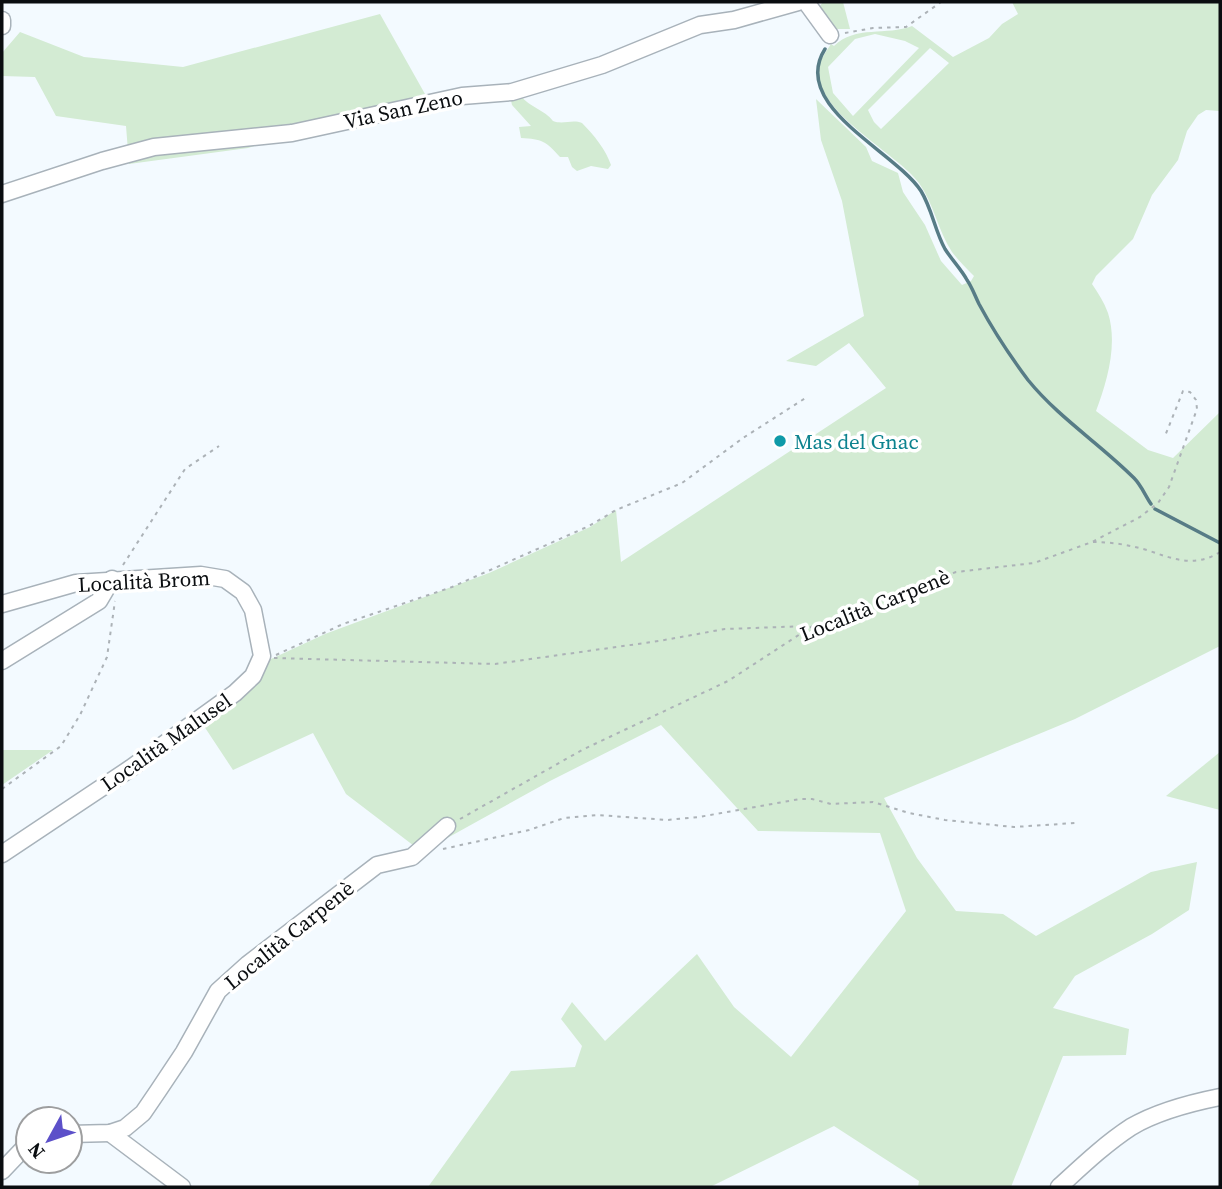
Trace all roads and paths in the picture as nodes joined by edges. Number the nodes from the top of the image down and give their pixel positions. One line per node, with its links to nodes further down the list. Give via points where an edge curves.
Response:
1 (797, 2): 7 (street, Via San Zeno, via 700,25 602,65 512,92 462,96 292,133 154,148)
2 (806, 2): 6 (street)
3 (941, 2): 6 (path, via 906,27)
4 (2, 20): 5 (street)
5 (2, 26)
6 (830, 35)
7 (2, 194)
8 (807, 397): 16 (path, via 682,483 452,587 343,624 270,657 495,664 724,629)
9 (1165, 436): 11 (path, Località Carpenè, via 1183,391 1190,392 1196,409 1165,494 1140,517)
10 (219, 446): 13 (path, via 185,469)
11 (1092, 542): 12 (path, via 1125,545 1181,562); 16 (path, Località Carpenè, via 1034,563 956,572)
12 (1220, 552)
13 (112, 579): 14 (street, Località Brom, via 201,575 225,579); 15 (street, Località Brom, via 76,583); 17 (street, via 99,601); 18 (path, via 116,599 107,657 80,715 61,746)
14 (243, 592): 22 (street, Località Malusel, via 253,610 261,647 253,676 131,768)
15 (2, 604)
16 (811, 626): 20 (path, Località Carpenè, via 727,681 582,751)
17 (2, 661)
18 (2, 789)
19 (1075, 823): 21 (path, via 1014,827 945,820 873,802 831,804 800,799 667,820 597,815 564,818)
20 (447, 826): 24 (street, Località Carpenè, via 412,857 377,865 218,991 143,1113)
21 (438, 851)
22 (2, 855)
23 (1220, 1097): 27 (street, via 1184,1104 1133,1126)
24 (110, 1133): 25 (street); 26 (street)
25 (84, 1134)
26 (183, 1187)
27 (1059, 1187)

